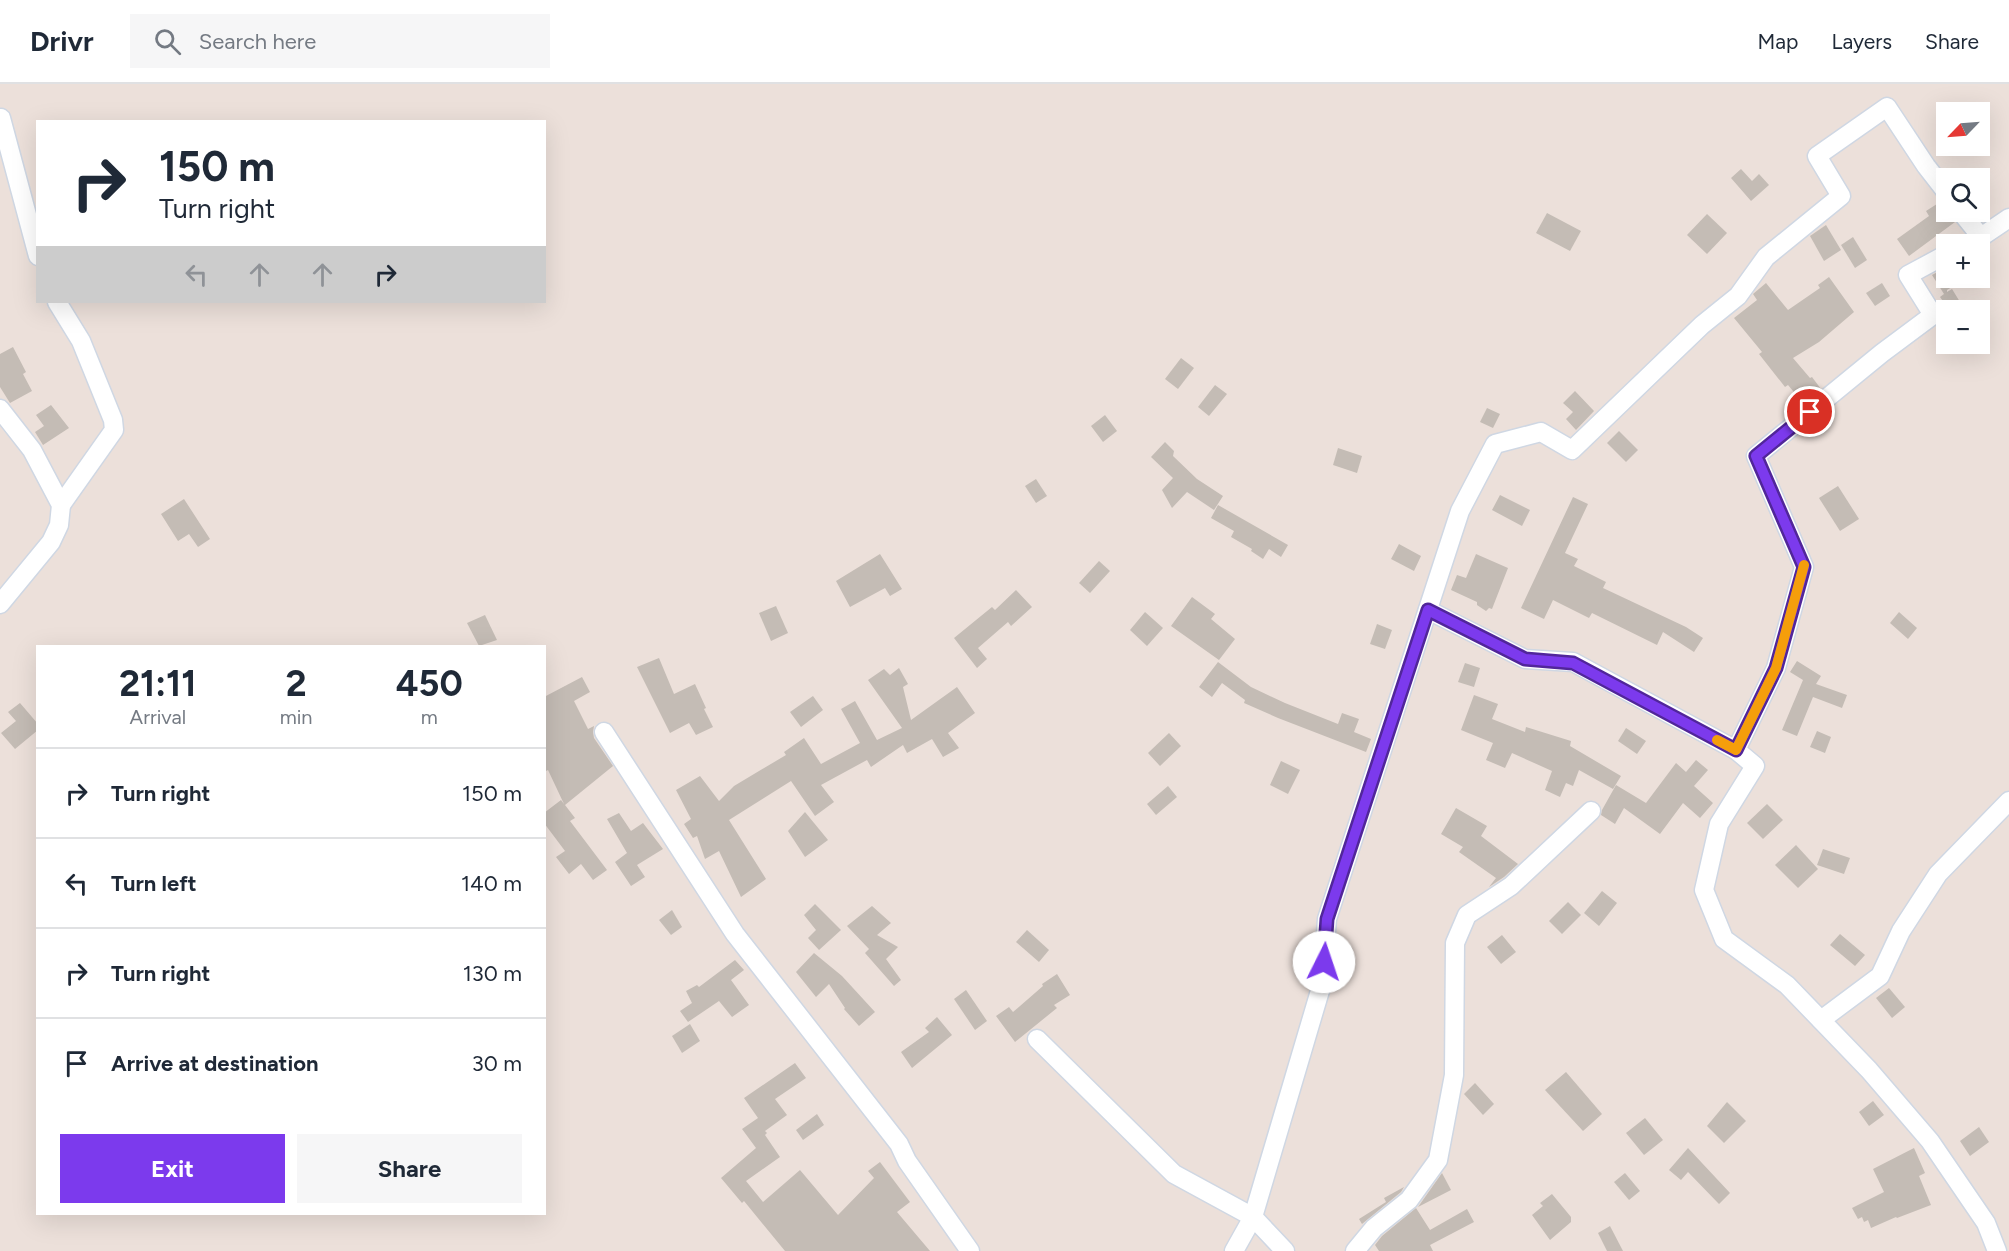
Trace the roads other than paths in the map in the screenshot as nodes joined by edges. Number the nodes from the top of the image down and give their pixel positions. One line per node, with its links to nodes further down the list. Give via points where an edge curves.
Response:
1 (1, 118): 5 (street)
2 (1936, 179): 11 (street, via 1887,107 1817,156 1841,195 1766,257 1738,296 1702,325 1572,450 1541,432 1496,444 1460,511)
3 (2009, 218): 4 (street)
4 (1984, 234)
5 (36, 249)
6 (1936, 260): 13 (street, via 1908,275 1933,315 1756,456 1804,567 1776,668)
7 (58, 303): 9 (street, via 81,341 114,430)
8 (0, 409): 9 (street, via 32,450)
9 (61, 505): 10 (street, via 59,525 51,542)
10 (0, 604)
11 (1428, 610): 13 (street, via 1525,659 1573,663); 18 (street, via 1327,919 1322,984)
12 (604, 732): 19 (street, via 735,934 899,1144)
13 (1736, 750): 16 (street, via 1755,766 1719,824 1704,890 1724,939 1787,985)
14 (2009, 801): 16 (street, via 1938,874 1901,931 1880,976)
15 (1591, 811): 22 (street, via 1511,886 1467,915 1455,943 1454,1075 1438,1160 1409,1200 1374,1228)
16 (1821, 1020): 23 (street, via 1930,1142 1986,1223)
17 (1037, 1039): 18 (street, via 1174,1174)
18 (1253, 1217): 20 (street); 21 (street)
19 (970, 1251)
20 (1234, 1251)
21 (1285, 1251)
22 (1355, 1251)
23 (1997, 1251)

